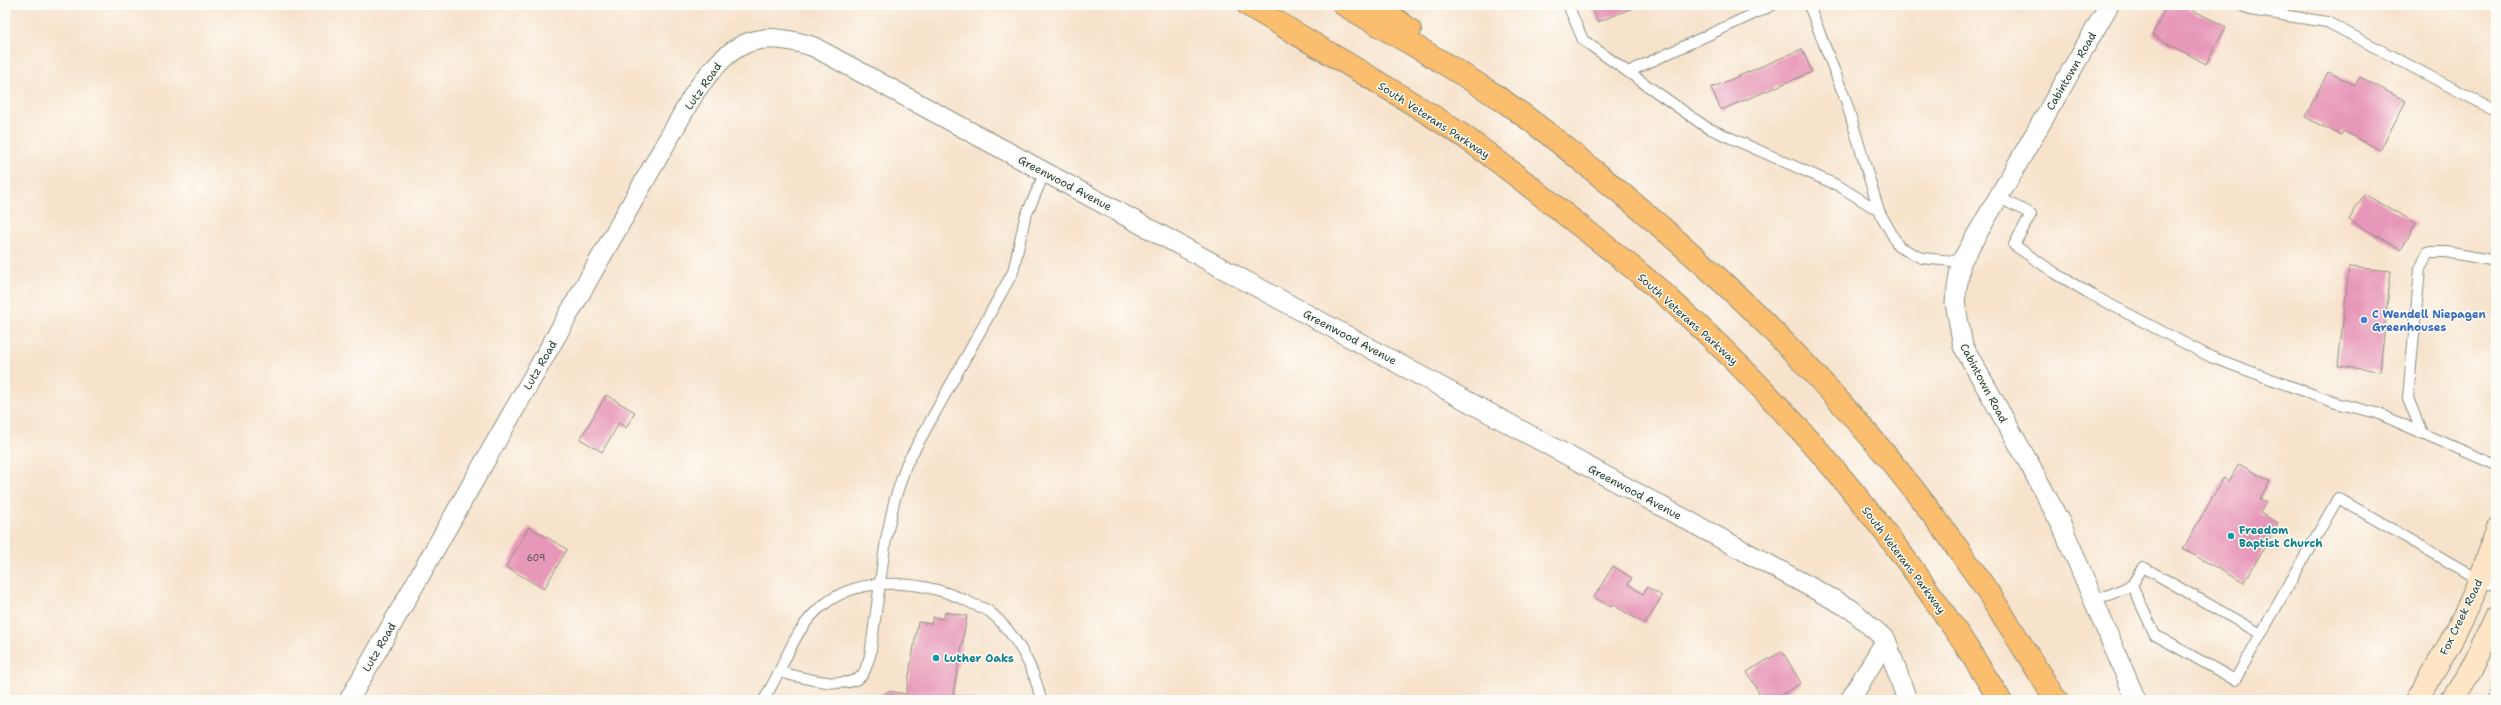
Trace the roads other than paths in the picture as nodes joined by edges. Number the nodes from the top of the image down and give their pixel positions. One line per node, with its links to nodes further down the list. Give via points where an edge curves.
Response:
1 (1248, 5): 34 (highway, South Veterans Parkway, via 1467,139 1612,251 1673,302 1739,364 1837,473 1895,544 1978,663)
2 (1344, 5): 11 (highway)
3 (1377, 5): 11 (highway)
4 (1568, 5): 10 (lane, via 1583,40)
5 (1773, 5): 10 (lane)
6 (1809, 5): 15 (lane, via 1846,101)
7 (2109, 5): 14 (street, Cabintown Road)
8 (2241, 5): 12 (lane, via 2250,10 2328,22)
9 (745, 43): 13 (street, Greenwood Avenue, via 766,37 790,39 814,47); 29 (street, Lutz Road, via 718,61 695,92)
10 (1628, 72): 15 (lane, via 1706,127 1839,186)
11 (1496, 96): 35 (highway, via 1559,141 1654,220 1744,301 1816,376 1892,464 1976,574)
12 (2496, 111)
13 (1045, 172): 22 (lane, via 1025,218 1013,272 954,374 906,465 894,502); 27 (street, Greenwood Avenue, via 1851,609)
14 (1998, 197): 17 (street, Cabintown Road); 18 (lane, via 2031,214 2014,244 2092,296 2211,358 2336,403 2377,413)
15 (1878, 211): 17 (lane, via 1899,247 1922,258)
16 (2496, 261): 18 (lane, via 2446,252 2428,252 2420,269 2408,398)
17 (1961, 262): 24 (street, Cabintown Road, via 1955,302 1963,346 2062,526)
18 (2422, 433): 19 (lane)
19 (2496, 465)
20 (2496, 530): 21 (main road, Fox Creek Road)
21 (2488, 583): 26 (lane, via 2338,498); 37 (main road, Fox Creek Road)
22 (881, 584): 28 (lane, via 848,591 826,602 808,619 792,644); 28 (lane, via 870,656 863,674 849,683 834,683); 31 (lane, via 924,588 958,596 990,612 1016,640 1037,680)
23 (2132, 585): 24 (lane); 26 (lane, via 2143,567); 26 (lane, via 2155,635 2235,680)
24 (2095, 601): 36 (street, Cabintown Road)
25 (2496, 617): 38 (main road, via 2470,672)
26 (2261, 634)
27 (1886, 640): 32 (street); 33 (street, Greenwood Avenue)
28 (779, 672): 30 (lane)
29 (349, 700)
30 (764, 700)
31 (1041, 700)
32 (1850, 700)
33 (1907, 700)
34 (2000, 700)
35 (2056, 700)
36 (2136, 700)
37 (2416, 700)
38 (2452, 700)

